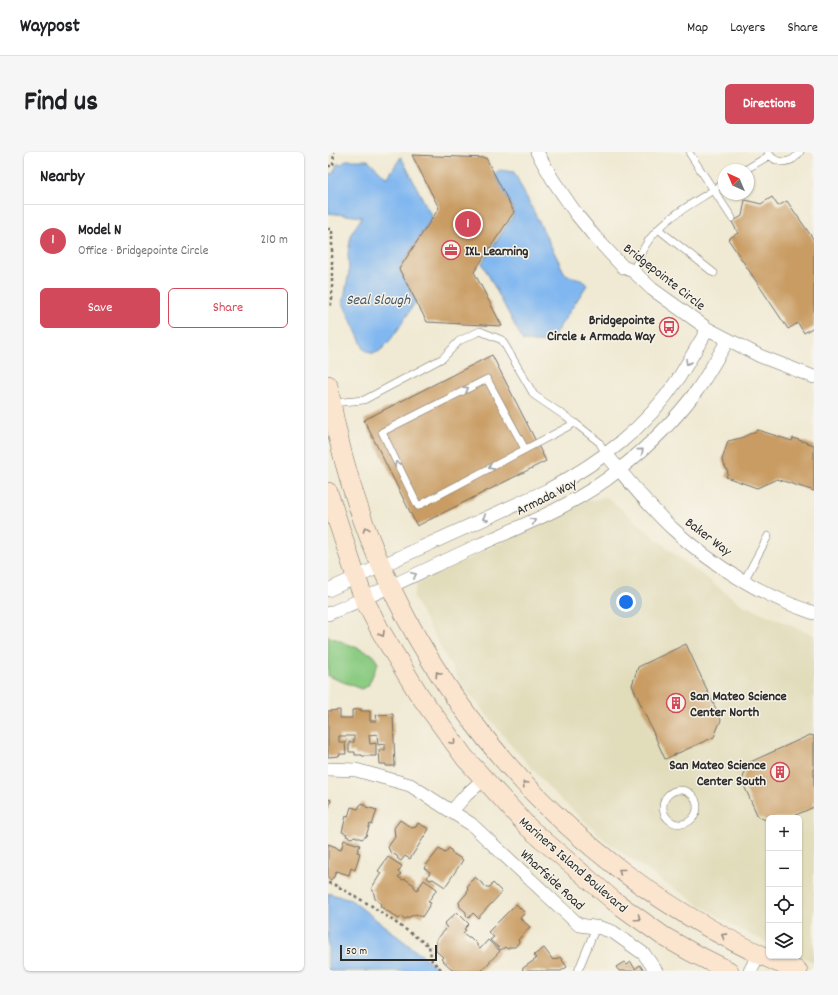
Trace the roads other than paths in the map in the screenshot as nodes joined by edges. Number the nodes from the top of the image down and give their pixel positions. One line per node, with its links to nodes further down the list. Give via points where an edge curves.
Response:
1 (537, 152): 10 (street, Bridgepointe Circle, via 560,191 586,226 623,266)
2 (800, 152): 3 (lane, via 797,157 786,162 774,159)
3 (769, 153): 5 (lane)
4 (690, 154): 7 (lane)
5 (753, 164)
6 (718, 187): 7 (lane)
7 (714, 190): 8 (lane); 9 (lane)
8 (732, 218)
9 (658, 229): 10 (lane, via 645,246); 11 (lane)
10 (633, 271): 12 (street, Bridgepointe Circle, via 652,289)
11 (714, 273)
12 (708, 329): 13 (street, Bridgepointe Circle); 19 (street, Armada Way, one-way to 19, via 677,380 656,407)
13 (728, 340): 14 (street, Bridgepointe Circle, via 760,356); 20 (street, Armada Way, one-way to 13, via 675,417 698,389)
14 (814, 377)
15 (328, 385): 16 (main road, Mariners Island Boulevard)
16 (331, 403): 17 (lane, via 364,400 443,358 459,341 480,331 502,340 534,395); 23 (main road, Mariners Island Boulevard, one-way to 16, via 353,490)
17 (575, 422): 18 (lane); 19 (lane, via 599,442)
18 (526, 449): 18 (lane, one-way to 18, via 418,506 382,432 487,379)
19 (606, 454): 20 (street, Baker Way); 23 (street, Armada Way, one-way to 23, via 548,490)
20 (620, 470): 25 (street, Baker Way, via 673,529 709,558); 26 (street, Armada Way, one-way to 20, via 553,512 591,491)
21 (328, 492): 24 (main road, Mariners Island Boulevard)
22 (768, 536): 25 (lane)
23 (380, 566): 24 (street, Armada Way); 26 (main road, Mariners Island Boulevard)
24 (356, 577): 27 (street, Armada Way); 28 (main road, Mariners Island Boulevard)
25 (744, 581): 29 (street, Baker Way, via 789,605)
26 (390, 586): 28 (street, Armada Way); 36 (main road, Mariners Island Boulevard, one-way to 26, via 704,925 632,879 582,839 541,800 502,758 458,703 422,648)
27 (328, 590)
28 (364, 599): 30 (street, Armada Way); 32 (main road, Mariners Island Boulevard, one-way to 32, via 418,693)
29 (814, 613)
30 (328, 614)
31 (328, 769): 33 (street, Wharfside Road, via 356,770 410,784)
32 (484, 780): 33 (street); 39 (main road, Mariners Island Boulevard, one-way to 39, via 533,831 614,901 663,936)
33 (452, 811): 35 (street, Wharfside Road, via 471,824 579,926)
34 (693, 818): 34 (lane, via 697,802 691,794 675,790 666,797 664,813 672,822 683,824)
35 (596, 927): 37 (lane); 38 (street, Wharfside Road, via 613,932 644,954)
36 (759, 954): 40 (street); 41 (main road, Mariners Island Boulevard)
37 (578, 971)
38 (656, 971)
39 (729, 971)
40 (750, 971)
41 (798, 971)

